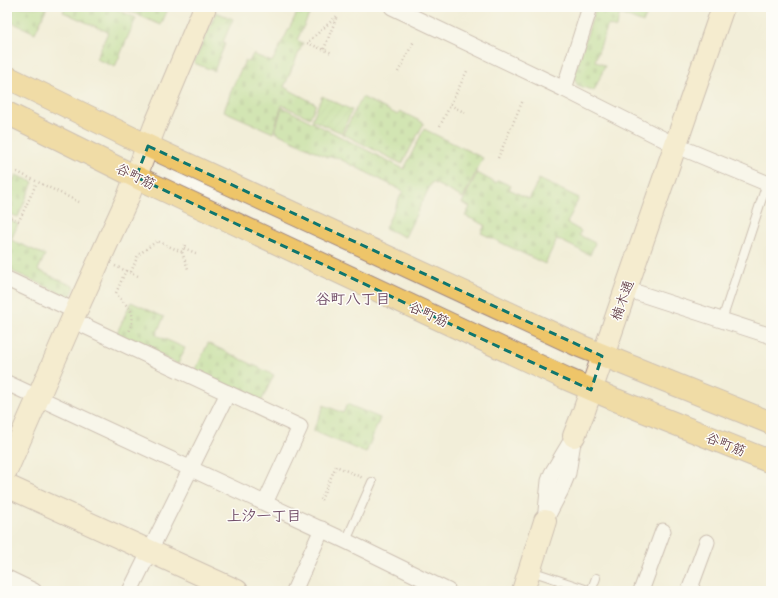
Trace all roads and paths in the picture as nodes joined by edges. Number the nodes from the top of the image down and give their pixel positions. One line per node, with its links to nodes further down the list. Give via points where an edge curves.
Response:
1 (205, 7): 18 (street)
2 (392, 7): 11 (street)
3 (590, 7): 11 (street)
4 (723, 7): 17 (street, 楠木通)
5 (414, 41): 9 (path)
6 (324, 49): 6 (path, via 307,43 337,16 326,43); 7 (path)
7 (332, 53)
8 (467, 71): 13 (path)
9 (398, 72)
10 (7, 76): 18 (main road)
11 (564, 89): 17 (street)
12 (523, 100): 19 (path)
13 (450, 105): 15 (path); 16 (path)
14 (7, 112): 21 (main road, 谷町筋)
15 (466, 113)
16 (440, 126)
17 (674, 145): 23 (street); 36 (street, 楠木通)
18 (148, 146): 21 (street); 41 (main road)
19 (498, 158)
20 (17, 172): 22 (path)
21 (136, 177): 37 (street); 43 (main road, 谷町筋)
22 (37, 182): 24 (path); 25 (path, via 19,221)
23 (769, 184): 38 (lane)
24 (79, 202)
25 (7, 216)
26 (184, 248): 27 (path); 29 (path); 31 (path, via 157,241 138,255)
27 (198, 254)
28 (108, 263): 30 (path)
29 (188, 269)
30 (126, 270): 31 (path); 40 (path, via 116,293 133,314 133,321)
31 (131, 272): 33 (path)
32 (771, 275): 35 (path)
33 (138, 276)
34 (7, 279): 37 (street)
35 (769, 281)
36 (626, 288): 38 (street); 41 (street, 楠木通)
37 (74, 316): 40 (street); 45 (street)
38 (722, 320): 39 (street)
39 (771, 336)
40 (123, 344): 44 (street)
41 (602, 356): 43 (street, 楠木通); 46 (main road)
42 (7, 383): 45 (street)
43 (591, 390): 47 (street, 楠木通); 48 (main road, 谷町筋)
44 (228, 393): 49 (street); 54 (street, via 300,427)
45 (38, 397): 49 (street); 50 (street)
46 (771, 423)
47 (574, 436): 55 (street, 楠木通, via 555,466 549,481)
48 (771, 462)
49 (191, 468): 54 (street); 60 (street)
50 (7, 469)
51 (372, 482): 53 (path, via 336,466); 58 (lane)
52 (7, 486): 60 (street)
53 (321, 500)
54 (265, 503): 56 (street)
55 (545, 521): 61 (street, 楠木通)
56 (322, 529): 58 (street); 67 (street)
57 (663, 531): 70 (street)
58 (346, 541): 68 (street)
59 (707, 542): 71 (street)
60 (150, 551): 65 (street); 66 (street)
61 (530, 570): 63 (lane, via 591,591); 69 (street, 楠木通)
62 (7, 578): 64 (street)
63 (596, 578)
64 (34, 591)
65 (130, 591)
66 (237, 591)
67 (294, 591)
68 (448, 591)
69 (523, 591)
70 (640, 591)
71 (689, 591)

